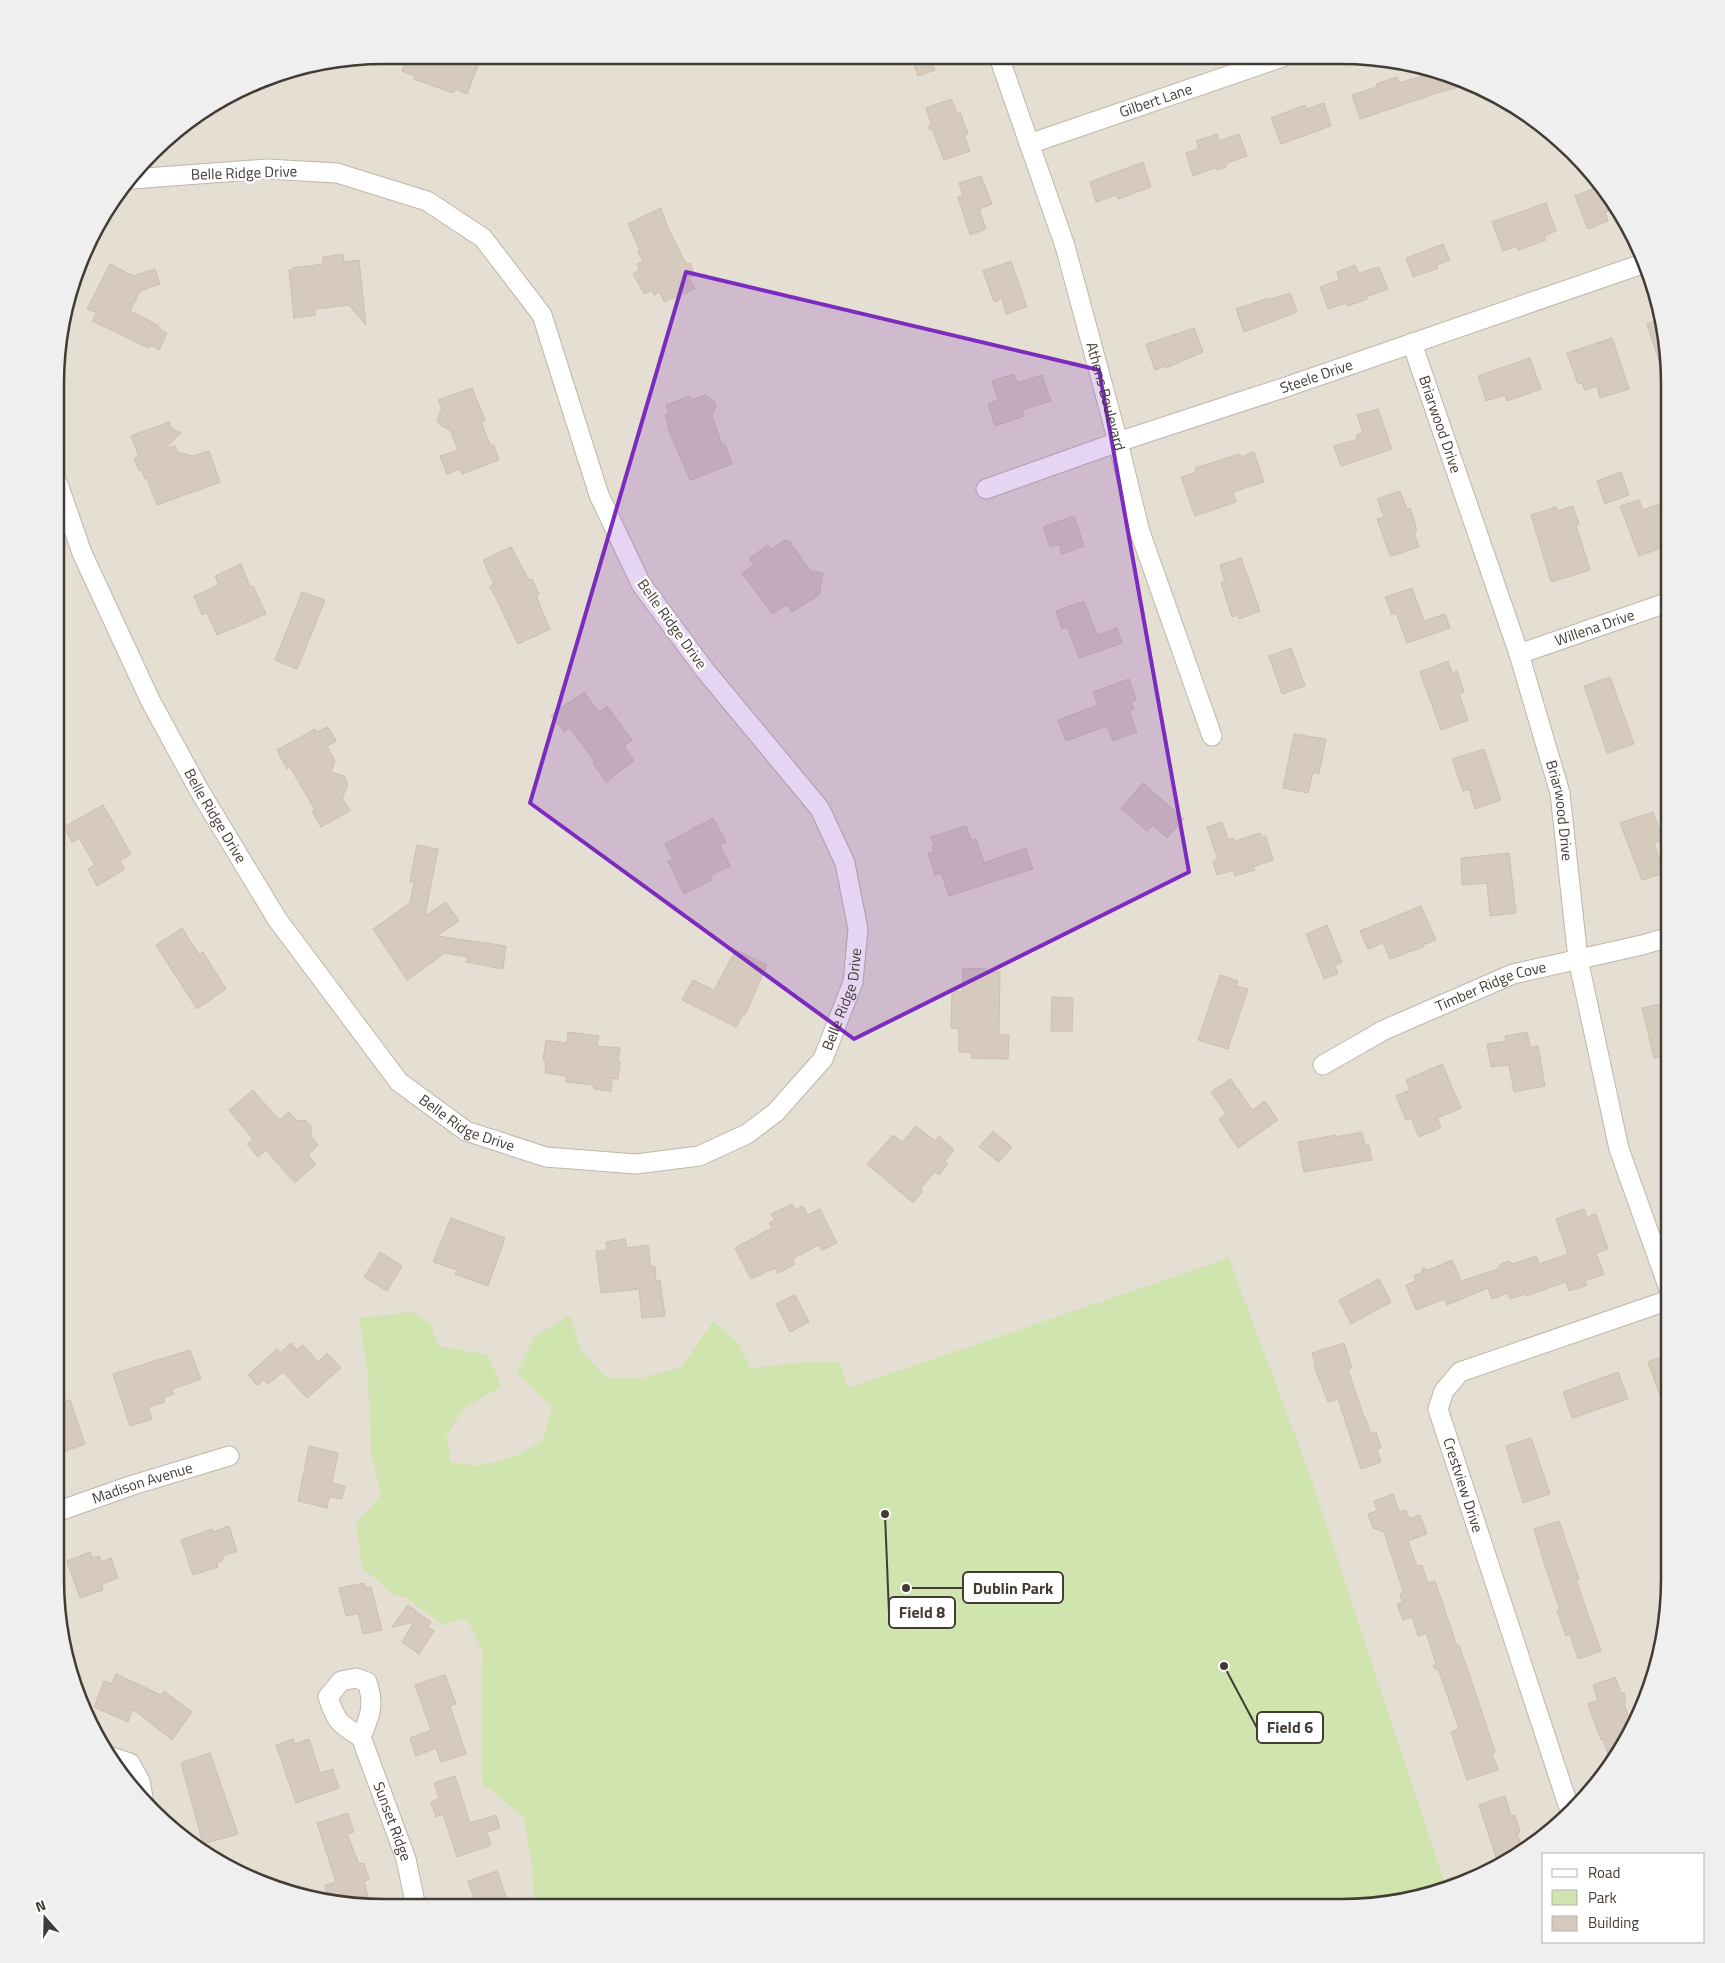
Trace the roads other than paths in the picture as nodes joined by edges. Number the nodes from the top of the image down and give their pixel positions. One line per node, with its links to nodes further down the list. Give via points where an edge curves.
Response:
1 (1001, 64): 3 (street, Athens Boulevard)
2 (1265, 64): 3 (street, Gilbert Lane)
3 (1029, 144): 7 (street, Athens Boulevard, via 1065,246)
4 (139, 179): 9 (street, Belle Ridge Drive, via 267,169 337,173 427,201 483,238 542,315 599,495 641,584 704,669 820,809 845,863 858,929 853,982 823,1060 776,1112 746,1134 699,1156 636,1164 546,1157 466,1132 399,1082 277,920 199,790 150,700 82,553)
5 (1638, 265): 6 (street, Steele Drive)
6 (1412, 343): 7 (street, Steele Drive); 11 (street, Briarwood Drive)
7 (1118, 442): 8 (street, Steele Drive); 12 (street, Athens Boulevard, via 1140,532)
8 (986, 489)
9 (64, 501)
10 (1661, 605): 11 (street, Willena Drive)
11 (1519, 654): 14 (street, Briarwood Drive, via 1560,793)
12 (1212, 736)
13 (1661, 939): 14 (street, Timber Ridge Cove)
14 (1578, 959): 15 (street, Timber Ridge Cove, via 1513,974 1384,1030); 16 (street, Briarwood Drive, via 1619,1149)
15 (1323, 1065)
16 (1661, 1267)
17 (1661, 1303): 23 (street, Crestview Drive, via 1460,1372 1444,1391 1438,1409)
18 (229, 1456): 19 (street, Madison Avenue)
19 (64, 1509)
20 (361, 1737): 24 (street, Sunset Ridge, via 406,1859)
21 (120, 1760): 22 (street, via 130,1763)
22 (141, 1788)
23 (1568, 1806)
24 (414, 1899)

